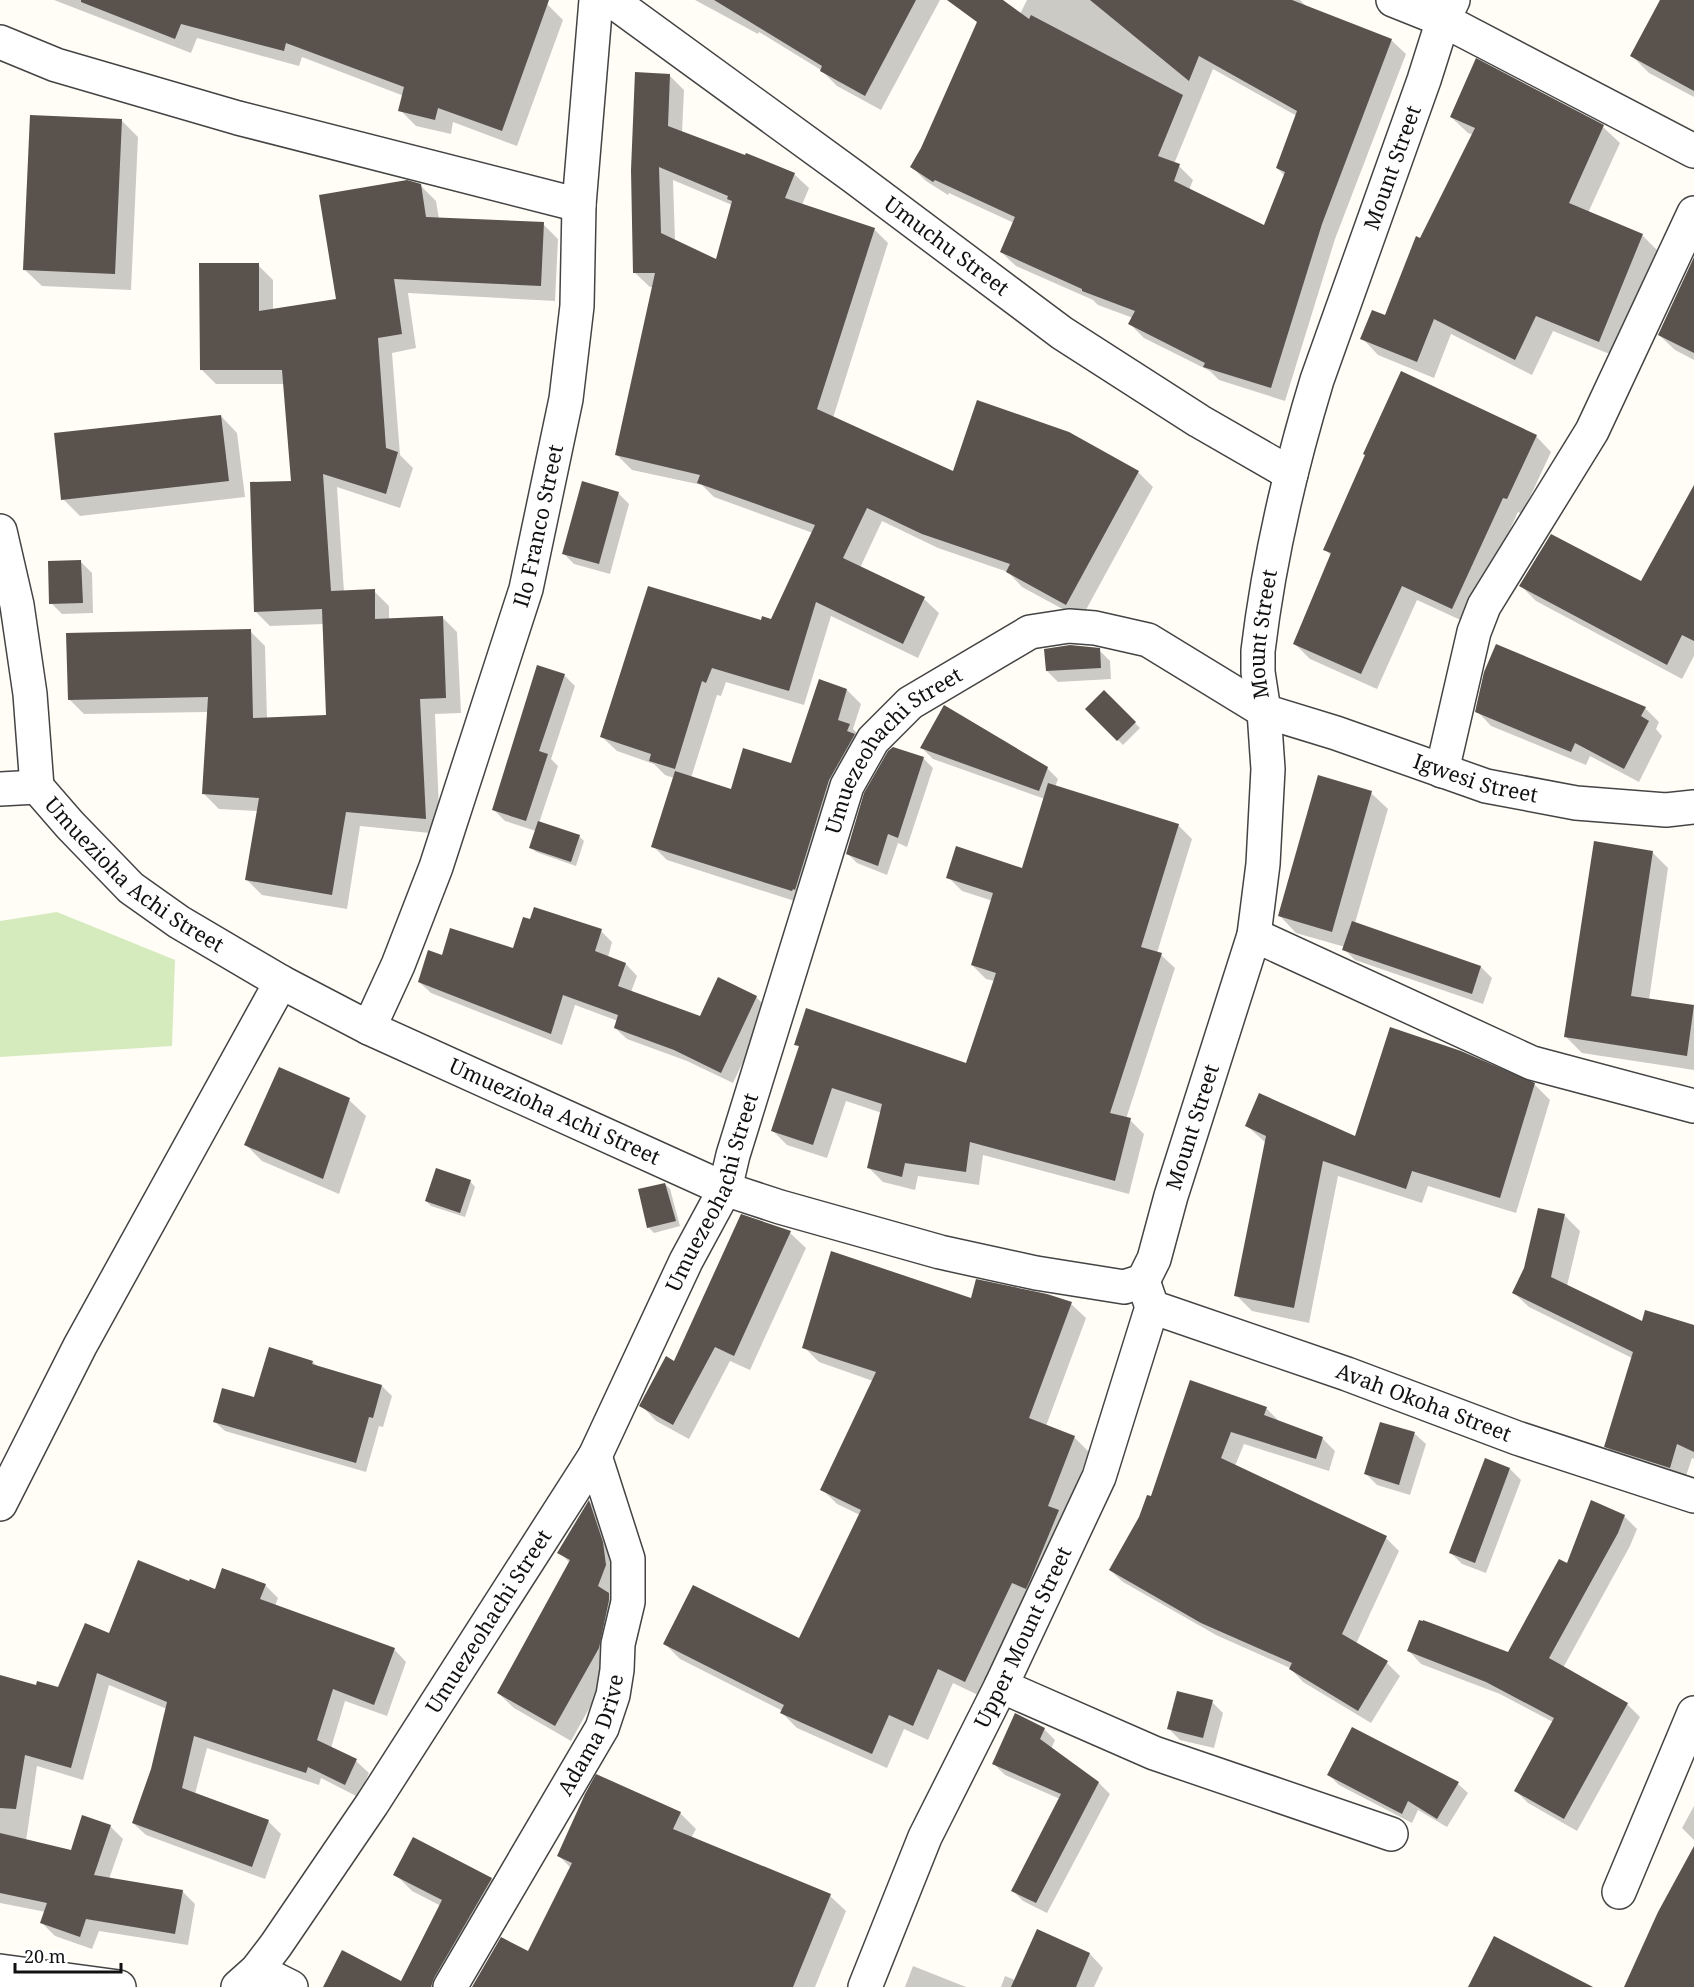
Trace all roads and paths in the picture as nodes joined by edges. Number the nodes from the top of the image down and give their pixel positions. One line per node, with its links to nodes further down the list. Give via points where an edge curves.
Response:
1 (596, 0): 7 (street, Ilo Franco Street)
2 (611, 0): 9 (street, Umuchu Street, via 1062,333)
3 (1393, 0): 4 (street)
4 (1448, 10): 6 (street); 9 (street, Mount Street, via 1317,380)
5 (0, 42): 7 (street, via 56,65 238,118)
6 (1694, 151)
7 (579, 206): 18 (street, Ilo Franco Street, via 577,306 566,399 526,590 436,867)
8 (1694, 213): 12 (street, via 1592,431 1484,606 1474,632)
9 (1291, 474): 11 (street, Mount Street, via 1278,527 1258,651)
10 (0, 531): 13 (street, via 30,694)
11 (1264, 711): 12 (street, Igwesi Street); 16 (street, Mount Street, via 1266,814); 20 (street, Umuezeohachi Street, via 1148,640 1069,626 1030,632 910,703 873,740 847,786)
12 (1442, 771): 15 (street, Igwesi Street, via 1485,786 1575,804 1666,810)
13 (37, 787): 14 (street); 17 (street, Umuezioha Achi Street, via 131,888 179,922)
14 (0, 789)
15 (1694, 807)
16 (1254, 935): 19 (street, via 1532,1063); 21 (street, Mount Street, via 1174,1187)
17 (281, 982): 18 (street, Umuezioha Achi Street); 24 (street, via 80,1346)
18 (369, 1028): 20 (street, Umuezioha Achi Street)
19 (1694, 1106)
20 (725, 1189): 21 (street, Umuezioha Achi Street, via 940,1252); 22 (street, Umuezeohachi Street, via 686,1261)
21 (1148, 1294): 23 (street, Avah Okoha Street, via 1516,1438); 25 (street, Upper Mount Street, via 1099,1477)
22 (596, 1456): 30 (street, Umuezeohachi Street, via 372,1804 276,1946); 33 (street, Adama Drive, via 628,1559 628,1602 618,1644 613,1695 602,1728)
23 (1694, 1496)
24 (0, 1504)
25 (1001, 1686): 27 (street, via 1154,1753); 34 (street, Upper Mount Street, via 925,1837)
26 (1694, 1713): 28 (street)
27 (1390, 1834)
28 (1619, 1892)
29 (0, 1971): 31 (street)
30 (247, 1978): 32 (street)
31 (119, 1987)
32 (291, 1987)
33 (450, 1987)
34 (865, 1987)

